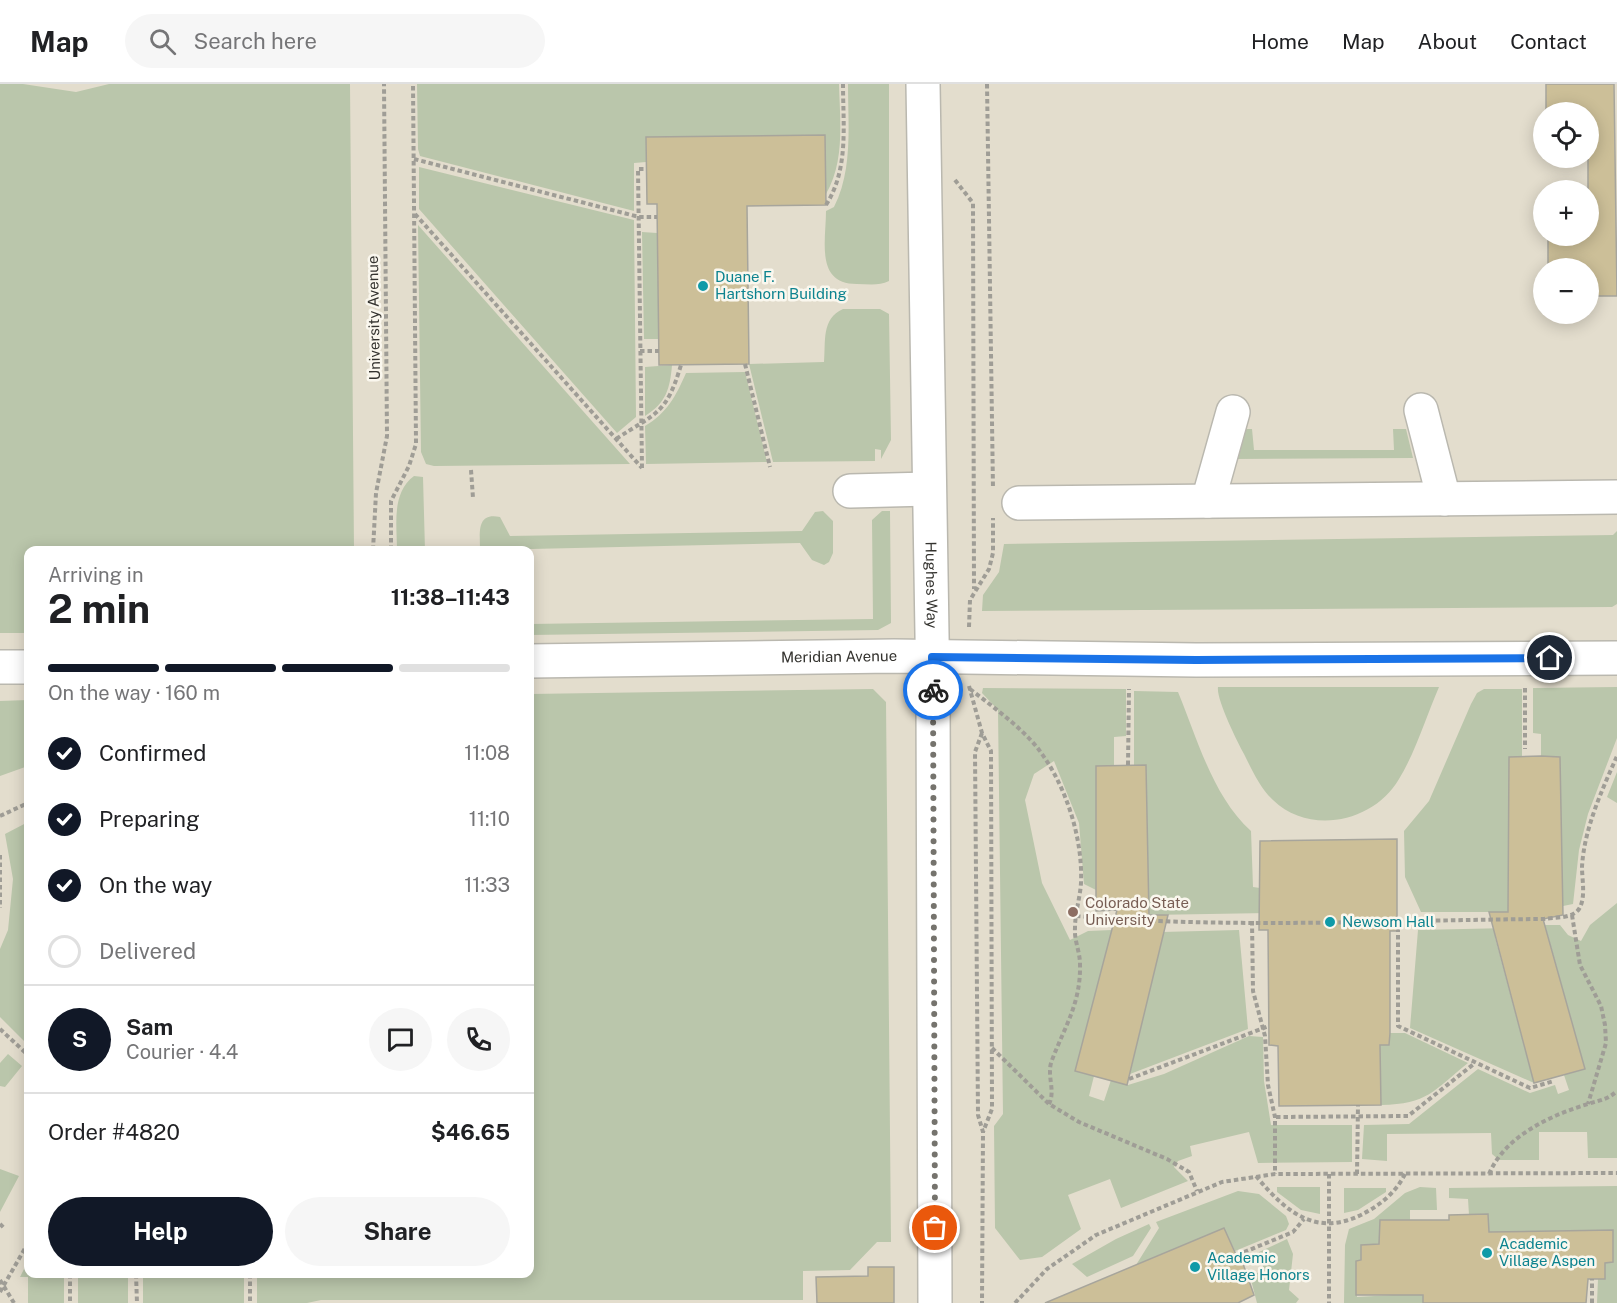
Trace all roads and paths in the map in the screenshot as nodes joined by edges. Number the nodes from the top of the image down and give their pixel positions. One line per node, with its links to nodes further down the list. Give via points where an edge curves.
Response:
1 (384, 84): 30 (path, University Avenue, via 387,436 376,493)
2 (413, 84): 6 (path)
3 (843, 84): 9 (path, via 841,171)
4 (923, 84): 23 (street, Hughes Way)
5 (987, 84): 29 (path)
6 (414, 159): 10 (path); 11 (path)
7 (646, 169): 11 (path, via 638,169)
8 (952, 173): 32 (path, via 974,203)
9 (826, 205)
10 (414, 213): 20 (path); 31 (path, via 416,444 391,501)
11 (639, 217): 12 (path); 13 (path)
12 (657, 217)
13 (640, 351): 14 (path); 19 (path)
14 (659, 351)
15 (745, 364): 21 (path)
16 (681, 365): 19 (path, via 665,406)
17 (1421, 410): 27 (street)
18 (1233, 412): 28 (street)
19 (642, 422): 20 (path); 20 (path, via 642,468)
20 (616, 439)
21 (770, 467)
22 (471, 470): 26 (path)
23 (929, 489): 24 (street); 34 (street, Hughes Way)
24 (850, 491)
25 (1617, 497): 27 (street)
26 (473, 498)
27 (1444, 499): 28 (street)
28 (1208, 501): 29 (street)
29 (1002, 504): 32 (path, via 989,569)
30 (373, 546)
31 (391, 546)
32 (974, 589): 33 (path)
33 (969, 630)
34 (932, 657): 35 (street, Meridian Avenue); 36 (street, Meridian Avenue); 95 (street, Hughes Way)
35 (1617, 658)
36 (534, 661)
37 (0, 667): 38 (street)
38 (24, 667)
39 (969, 679): 42 (path)
40 (1525, 681): 44 (path)
41 (1129, 682): 46 (path)
42 (969, 689): 43 (path); 52 (path, via 1008,718 1036,746 1055,776 1071,813 1078,844 1081,882)
43 (982, 733): 58 (path, via 991,751); 69 (path, via 975,752 978,1115)
44 (1526, 749)
45 (1617, 756): 51 (path, via 1588,832 1582,866 1583,895 1579,909)
46 (1128, 765)
47 (24, 805): 48 (path)
48 (0, 816)
49 (0, 855): 50 (path)
50 (0, 908)
51 (1572, 915): 53 (path, via 1544,919); 65 (path, via 1580,965 1601,1006 1605,1025 1606,1043)
52 (1076, 916): 54 (path); 64 (path, via 1079,992 1071,1022 1051,1062)
53 (1398, 920): 54 (path); 60 (path, via 1398,1026)
54 (1252, 921): 56 (path, via 1253,991)
55 (1269, 1026): 56 (path)
56 (1263, 1027): 61 (path); 67 (path)
57 (0, 1029): 59 (path)
58 (992, 1048): 64 (path); 69 (path, via 992,1109)
59 (24, 1051)
60 (1475, 1063): 62 (path, via 1530,1088); 68 (path, via 1408,1116)
61 (1129, 1079)
62 (1554, 1081)
63 (1617, 1091): 65 (path, via 1599,1103)
64 (1049, 1104): 77 (path, via 1079,1122 1167,1159 1189,1172)
65 (1588, 1104): 75 (path, via 1530,1130 1500,1154)
66 (1358, 1105): 68 (path)
67 (1275, 1117): 68 (path); 71 (path)
68 (1358, 1117): 73 (path)
69 (983, 1132): 96 (path)
70 (1617, 1173): 75 (path)
71 (1275, 1174): 72 (path); 76 (path)
72 (1329, 1174): 73 (path); 80 (path)
73 (1357, 1174): 74 (path)
74 (1405, 1174): 75 (path); 80 (path, via 1385,1201 1354,1220)
75 (1489, 1174)
76 (1255, 1175): 77 (path); 78 (path, via 1278,1202)
77 (1197, 1191): 97 (path, via 1088,1240 1047,1269)
78 (1304, 1219): 80 (path); 83 (path, via 1293,1232)
79 (0, 1224): 81 (path)
80 (1328, 1225): 98 (path)
81 (5, 1229)
82 (24, 1250): 89 (path)
83 (1237, 1255)
84 (70, 1278): 92 (path)
85 (136, 1278): 93 (path)
86 (250, 1278): 94 (path)
87 (1592, 1278): 99 (path)
88 (0, 1280): 89 (path)
89 (4, 1285): 90 (path); 91 (path)
90 (0, 1292)
91 (14, 1303)
92 (70, 1303)
93 (137, 1303)
94 (250, 1303)
95 (935, 1303)
96 (982, 1303)
97 (1015, 1303)
98 (1329, 1303)
99 (1592, 1303)

